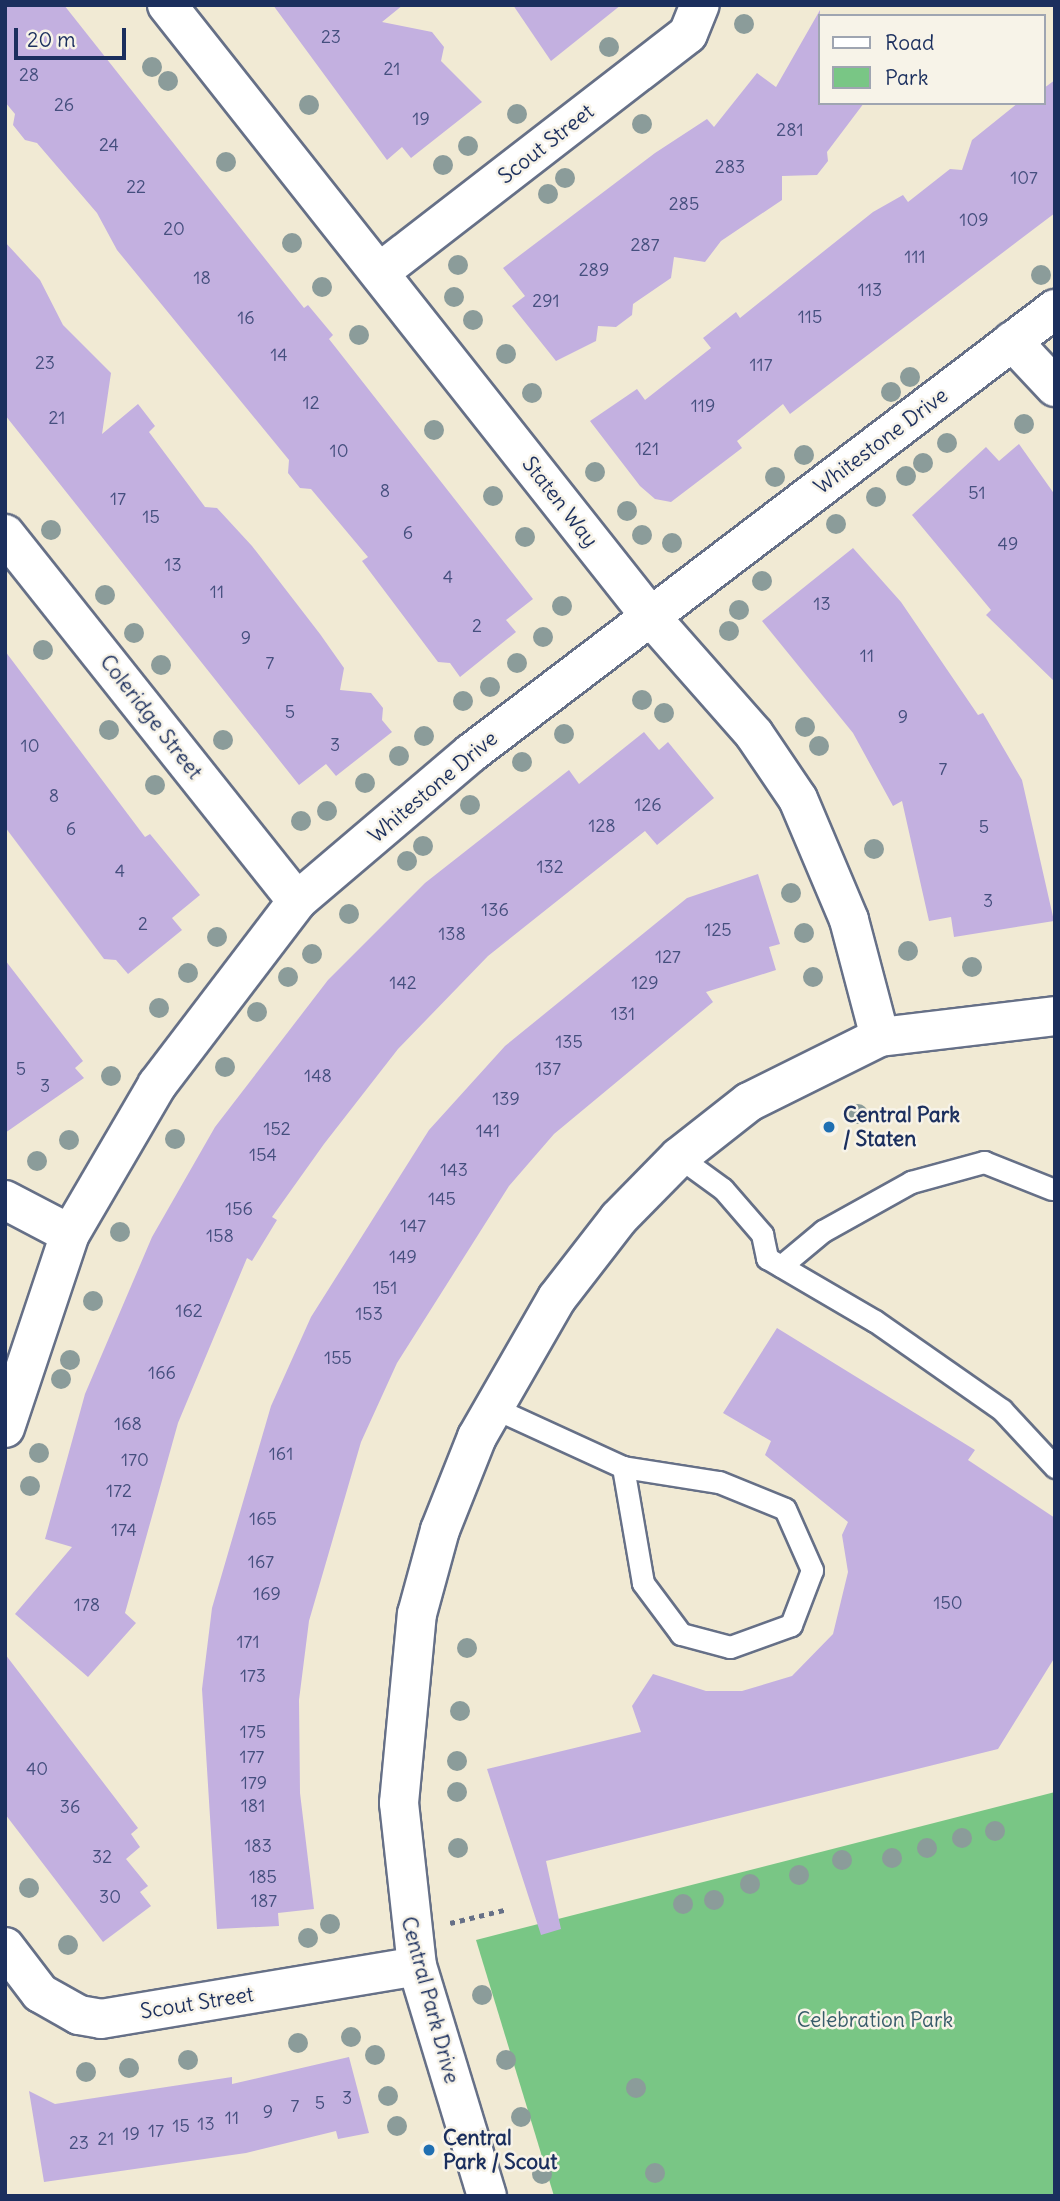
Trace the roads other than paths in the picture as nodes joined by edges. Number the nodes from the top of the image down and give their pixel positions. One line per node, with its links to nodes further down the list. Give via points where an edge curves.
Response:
1 (166, 5): 3 (street, Staten Way)
2 (700, 5): 3 (street, Scout Street, via 688,34)
3 (380, 272): 8 (street, Staten Way)
4 (1055, 309): 5 (street, Whitestone Drive)
5 (1012, 341): 6 (street); 8 (street, Whitestone Drive)
6 (1055, 387)
7 (5, 534): 9 (street, Coleridge Street)
8 (650, 616): 9 (street, Whitestone Drive, via 471,753); 11 (street, Staten Way, via 754,734 798,799 849,920)
9 (297, 901): 15 (street, Whitestone Drive, via 157,1085)
10 (1055, 1016): 11 (street, Central Park Drive)
11 (880, 1037): 12 (street, Central Park Drive, via 788,1079)
12 (679, 1157): 16 (lane, via 723,1189 762,1234 767,1258); 17 (street, Central Park Drive, via 619,1218 556,1298)
13 (1052, 1189): 16 (lane, via 984,1162 911,1182 823,1231)
14 (5, 1200): 15 (street)
15 (70, 1234): 18 (street, Whitestone Drive)
16 (781, 1266): 20 (lane, via 875,1321 1002,1410)
17 (492, 1407): 19 (lane); 22 (street, Central Park Drive, via 440,1530 409,1664 399,1803)
18 (5, 1428)
19 (623, 1467): 19 (lane, via 719,1482 785,1508 812,1570 790,1625 730,1647 681,1634 643,1583)
20 (1055, 1467)
21 (5, 1947): 22 (street, Scout Street, via 40,1993 79,2015 102,2019)
22 (413, 1949): 23 (street, Central Park Drive)
23 (487, 2196)

